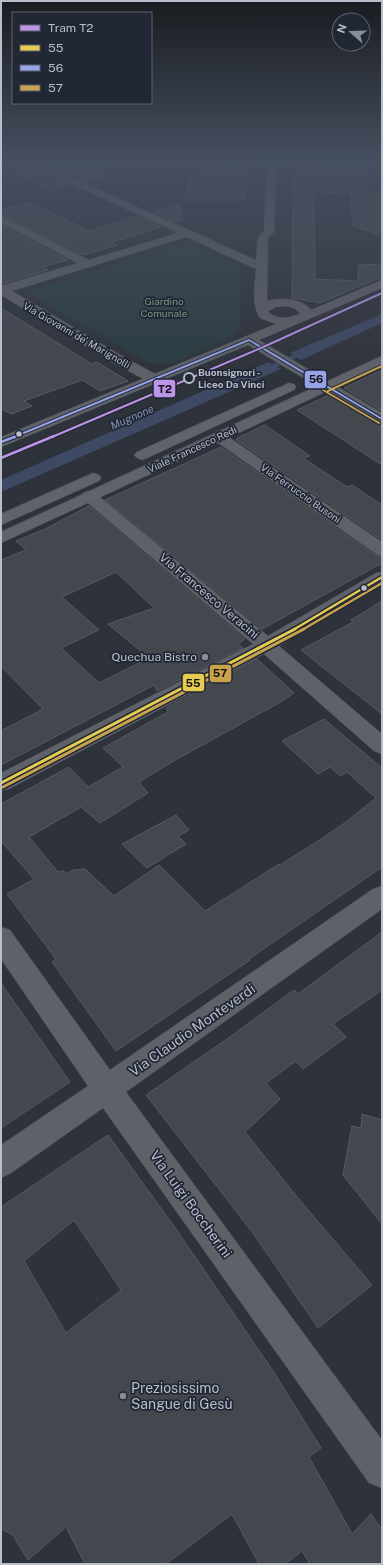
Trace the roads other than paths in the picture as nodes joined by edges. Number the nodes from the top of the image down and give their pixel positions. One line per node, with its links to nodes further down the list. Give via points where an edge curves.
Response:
1 (30, 234): 5 (street)
2 (185, 234): 5 (street)
3 (190, 234): 6 (street)
4 (273, 234): 6 (street, via 263,237)
5 (88, 264): 8 (street)
6 (261, 267): 9 (street)
7 (382, 284): 10 (street)
8 (1, 290): 15 (street, Via Giovanni de' Marignolli)
9 (262, 312): 10 (street, via 269,318 279,321); 10 (street, via 279,299 302,307 306,313); 11 (street, via 259,330)
10 (302, 318): 11 (street)
11 (249, 340): 14 (street); 15 (street)
12 (382, 360): 16 (main road, Viale Francesco Redi)
13 (328, 368): 14 (main road, Viale Francesco Redi)
14 (311, 377): 16 (street); 20 (main road, Viale Francesco Redi)
15 (154, 379): 19 (street)
16 (326, 386): 17 (street); 18 (main road, Viale Francesco Redi)
17 (382, 419)
18 (219, 437): 22 (main road, Viale Francesco Redi); 25 (street, Via Ferruccio Busoni)
19 (1, 442)
20 (132, 460)
21 (103, 473): 23 (main road)
22 (89, 496): 24 (main road, Viale Francesco Redi); 27 (street, Via Francesco Veracini)
23 (1, 520)
24 (1, 538)
25 (382, 550)
26 (382, 577): 27 (street)
27 (267, 645): 28 (street, Via Francesco Veracini); 29 (street)
28 (382, 746)
29 (1, 783)
30 (382, 896): 32 (street, Via Claudio Monteverdi)
31 (1, 938): 32 (street, Via Luigi Boccherini)
32 (107, 1090): 33 (street, Via Claudio Monteverdi); 34 (street, Via Luigi Boccherini)
33 (1, 1164)
34 (382, 1470)

